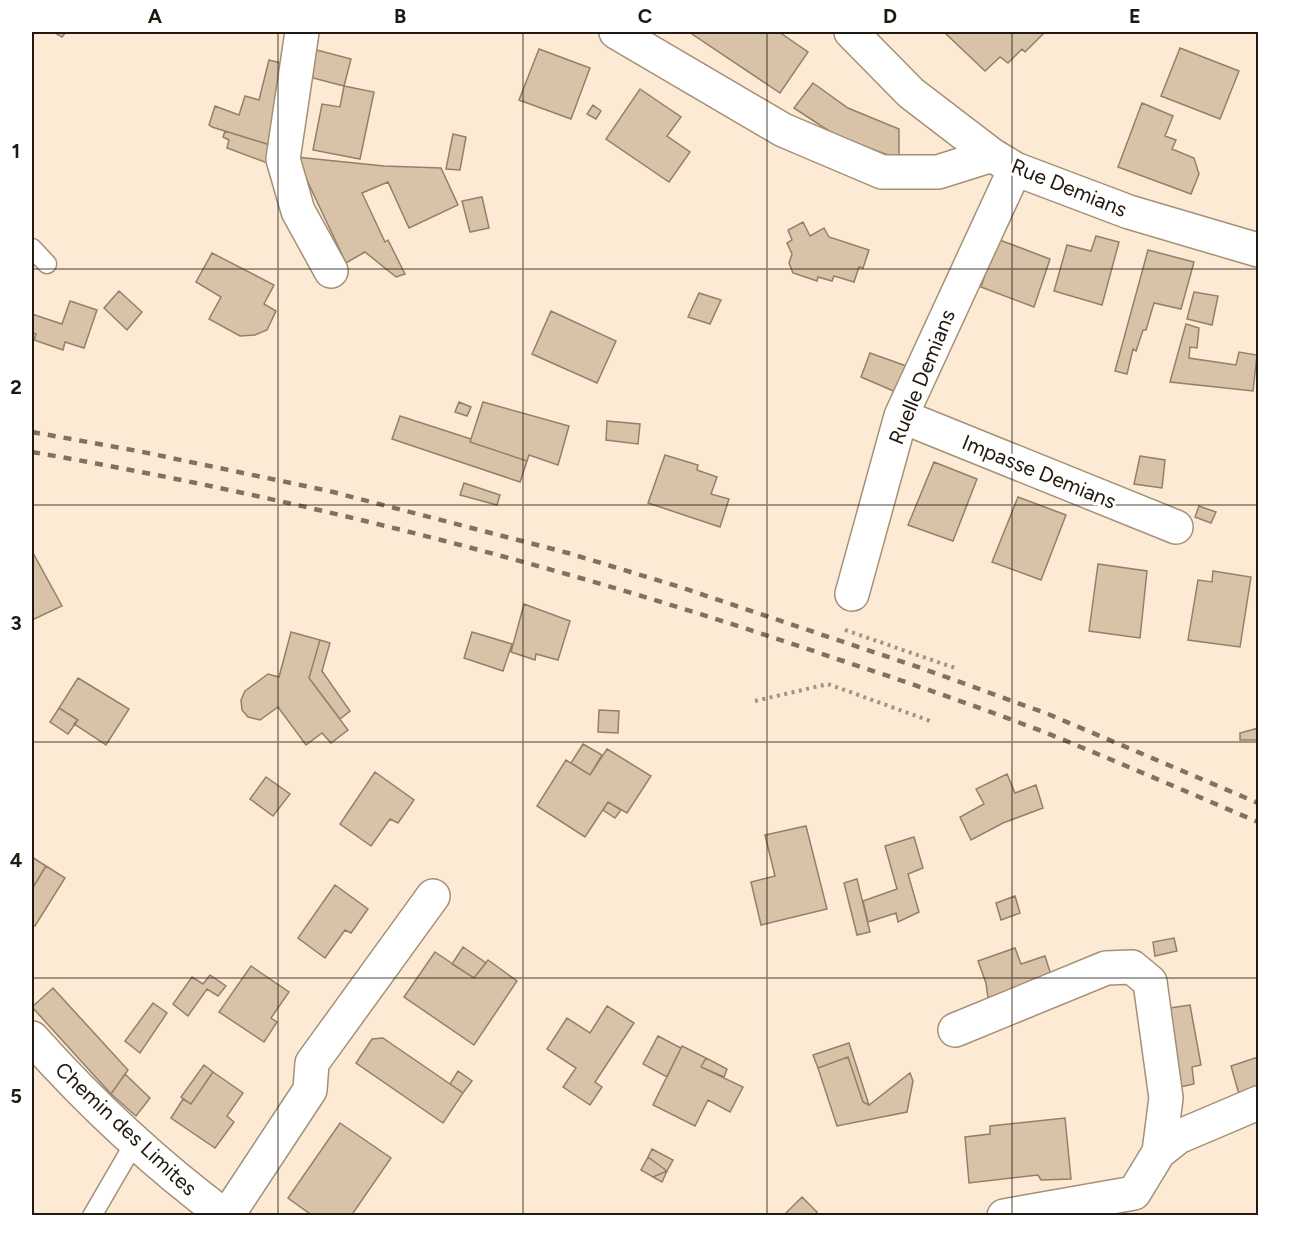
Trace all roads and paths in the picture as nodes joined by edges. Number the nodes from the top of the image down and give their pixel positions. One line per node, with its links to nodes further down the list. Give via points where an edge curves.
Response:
1 (302, 32): 8 (street, via 283,159 298,211)
2 (616, 32): 4 (street, via 783,130 882,172 938,172)
3 (851, 32): 4 (street, Rue Demians, via 911,93)
4 (1004, 162): 6 (street, Rue Demians, via 1129,212); 9 (street, Ruelle Demians)
5 (32, 248): 7 (lane)
6 (1258, 250)
7 (47, 264)
8 (331, 271)
9 (901, 416): 10 (street, Impasse Demians); 11 (street, Ruelle Demians)
10 (1176, 527)
11 (852, 594): 12 (path, via 844,630)
12 (958, 669)
13 (754, 701): 14 (path, via 828,684)
14 (933, 722)
15 (433, 896): 22 (street, via 312,1063 310,1090)
16 (955, 1030): 20 (street, via 1106,968 1132,967 1150,982 1166,1098)
17 (32, 1038): 19 (street, Chemin des Limites, via 71,1082)
18 (1258, 1103): 20 (street, via 1178,1137)
19 (135, 1142): 21 (lane); 22 (street, Chemin des Limites)
20 (1159, 1152): 23 (street, via 1134,1193)
21 (92, 1215)
22 (226, 1215)
23 (1004, 1215)

